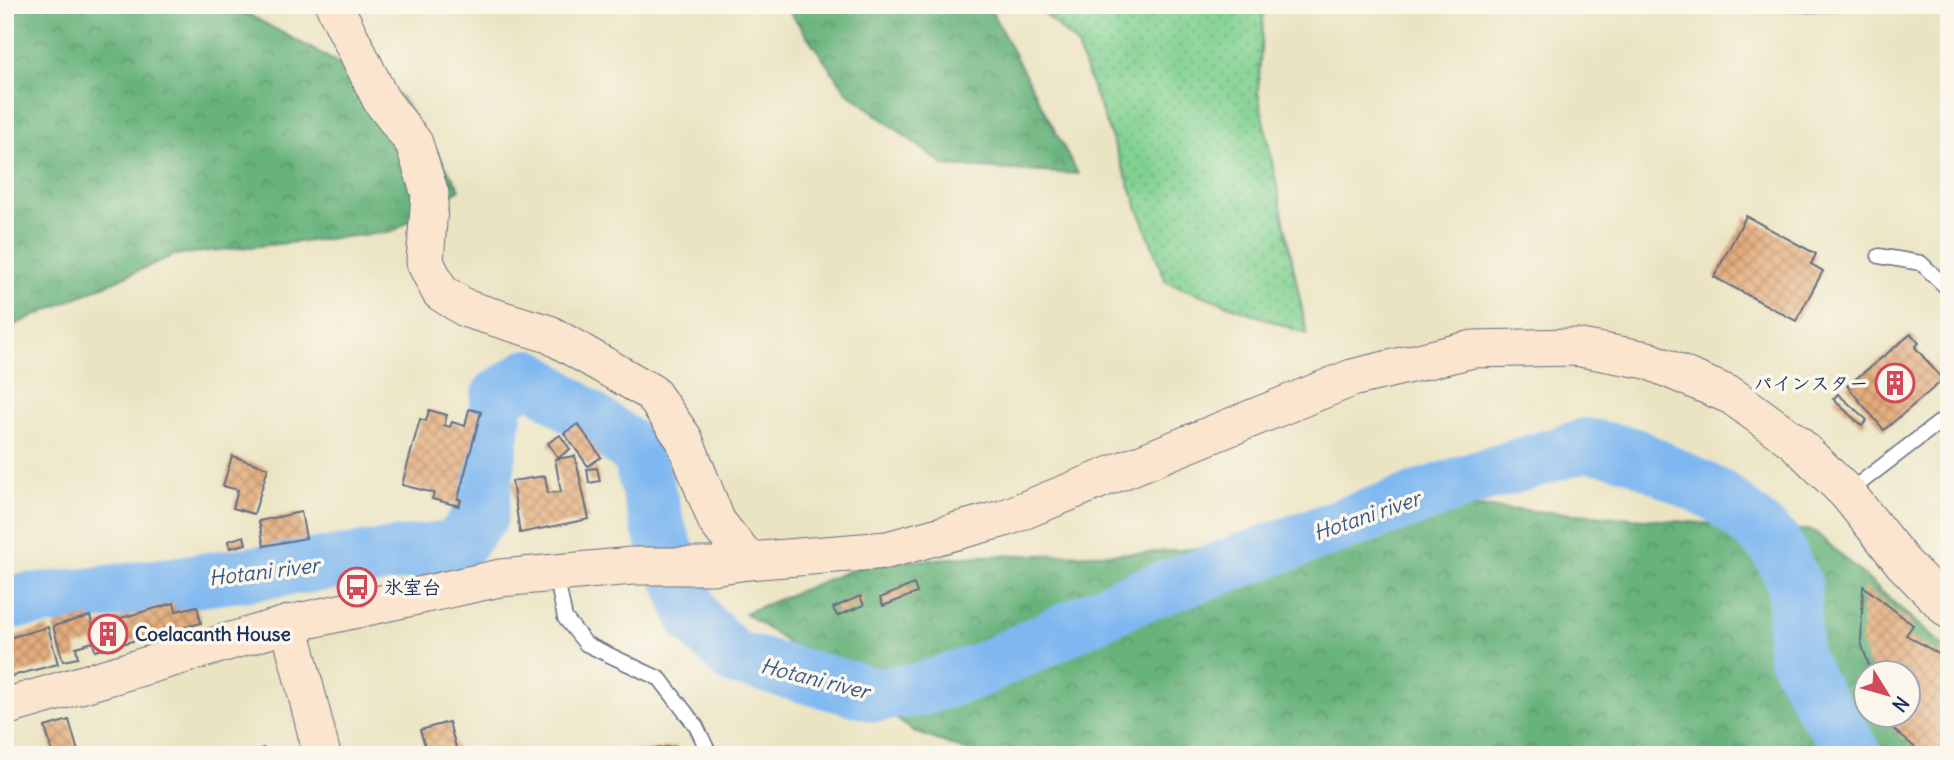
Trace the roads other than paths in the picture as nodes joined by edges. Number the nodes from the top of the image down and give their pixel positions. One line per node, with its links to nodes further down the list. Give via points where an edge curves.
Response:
1 (334, 5): 6 (street, via 381,100 414,143 430,194 425,262 440,292 467,309 549,334 652,393 684,439)
2 (1879, 257): 3 (lane, via 1921,263)
3 (1949, 289)
4 (1949, 415): 5 (lane)
5 (1847, 493): 6 (street, via 1795,442 1732,396 1647,360 1575,347 1473,349 1352,378 1006,518 887,550); 8 (street, via 1903,563)
6 (730, 564): 7 (street)
7 (555, 573): 9 (street, via 500,578); 12 (lane, via 565,618 586,645 660,679 696,726)
8 (1949, 610)
9 (289, 624): 10 (street); 11 (street)
10 (5, 707)
11 (322, 755)
12 (710, 755)

